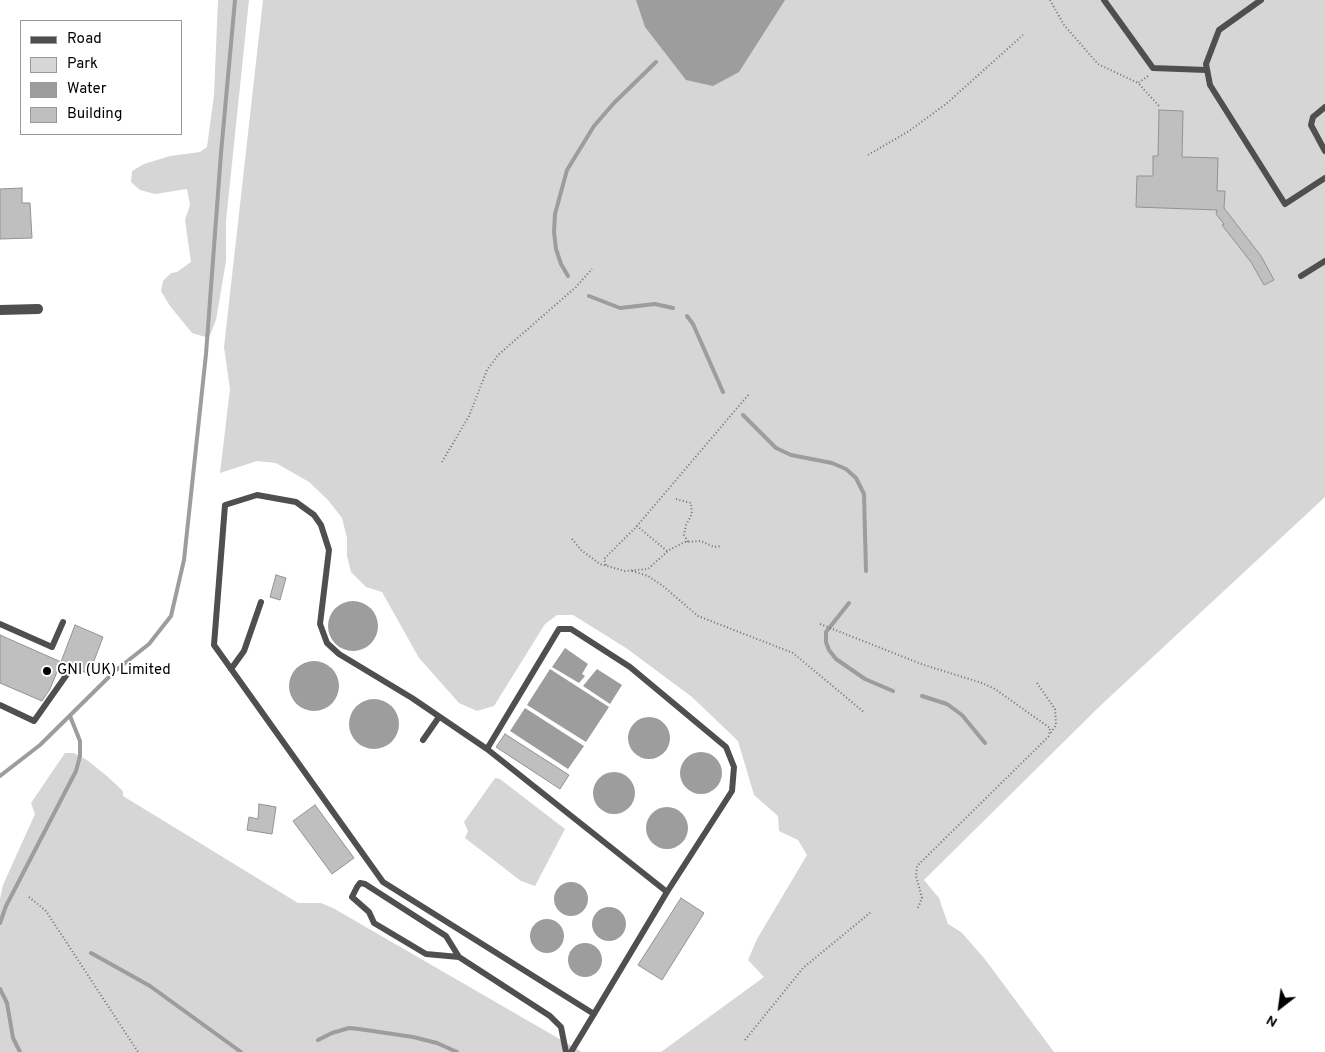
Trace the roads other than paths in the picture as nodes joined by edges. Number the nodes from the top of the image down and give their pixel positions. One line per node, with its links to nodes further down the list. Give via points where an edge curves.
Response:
1 (1104, 0): 3 (lane, via 1153,68)
2 (1261, 0): 3 (lane, via 1219,30 1208,55)
3 (1206, 70): 6 (lane, via 1214,94 1285,204)
4 (1325, 107): 5 (lane, via 1313,117 1311,125)
5 (1325, 150)
6 (1325, 178)
7 (1325, 261): 8 (lane)
8 (1300, 276)
9 (38, 309): 10 (street)
10 (0, 310)
11 (261, 602): 14 (lane, via 244,651)
12 (63, 622): 13 (lane, via 52,647)
13 (0, 624)
14 (231, 669): 17 (lane, via 214,645 225,505 257,495 284,499 296,502 314,515 326,537 328,566 320,624 327,643 339,654); 22 (lane, via 382,882)
15 (70, 670): 16 (lane, via 34,721)
16 (0, 706)
17 (439, 717): 18 (lane); 19 (lane)
18 (423, 740)
19 (487, 749): 20 (lane); 20 (lane, via 559,629 571,629 630,667 726,747 734,767 732,791)
20 (667, 892): 22 (lane)
21 (459, 957): 21 (lane, via 426,954 374,923 369,912 353,899 357,887 364,884 446,936); 23 (lane, via 550,1016 561,1027)
22 (594, 1014): 24 (lane)
23 (566, 1052)
24 (571, 1052)

